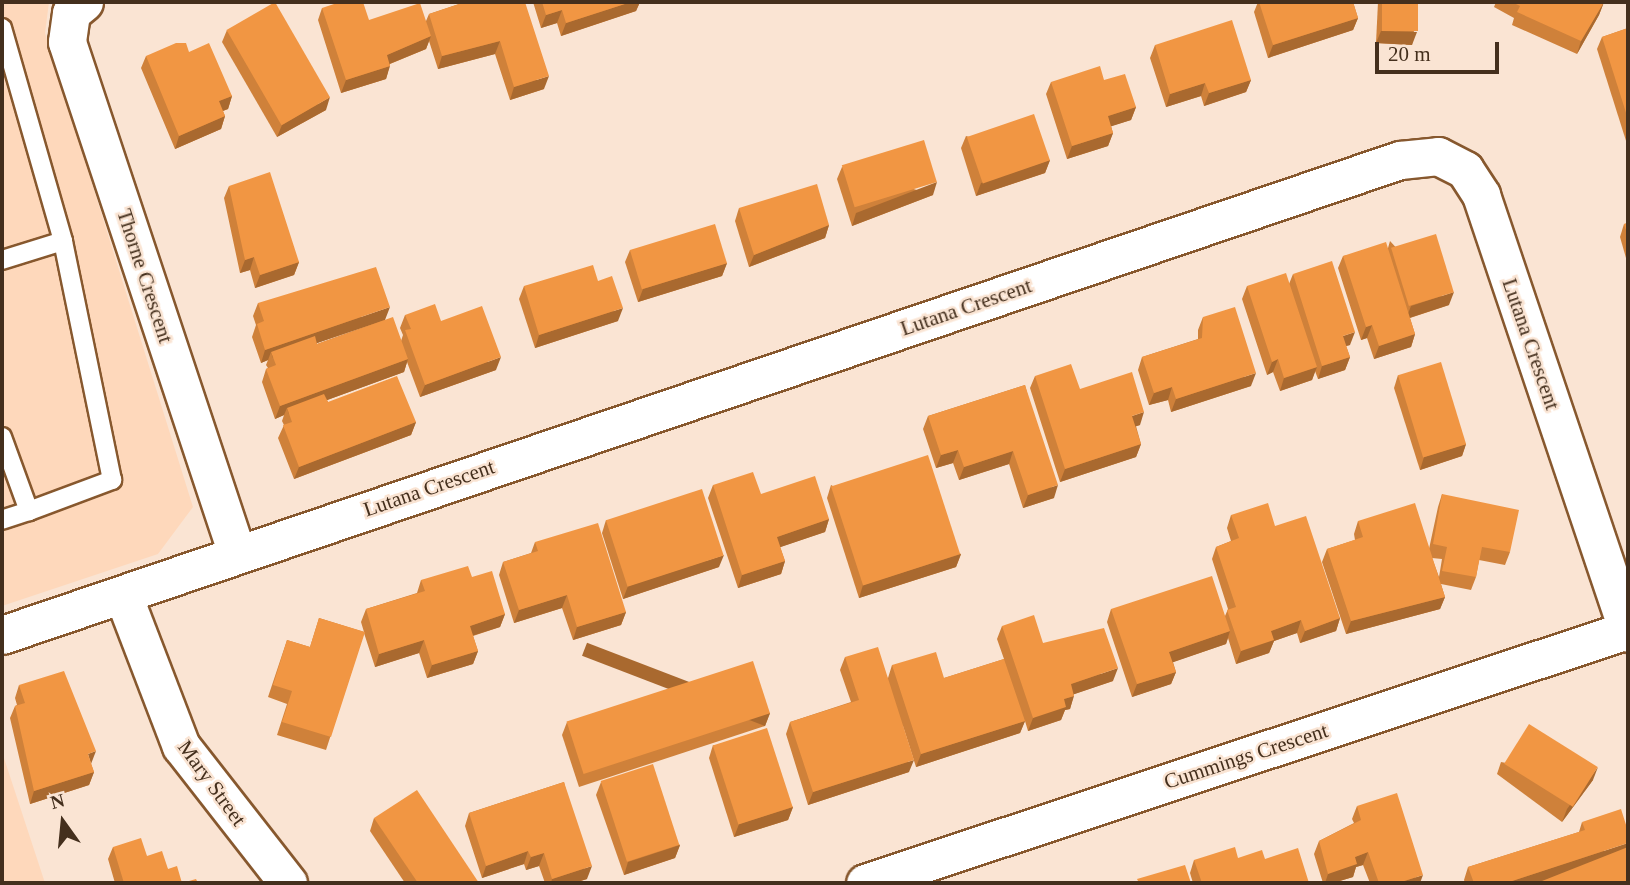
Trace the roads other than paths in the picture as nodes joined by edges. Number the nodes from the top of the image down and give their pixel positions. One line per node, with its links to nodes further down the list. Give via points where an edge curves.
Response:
1 (84, 2): 8 (street, Thorne Crescent, via 71,13 67,42)
2 (2, 28): 3 (lane)
3 (63, 241): 4 (lane); 6 (lane, via 112,480)
4 (2, 260)
5 (2, 437): 6 (lane)
6 (29, 511): 7 (lane)
7 (2, 520)
8 (237, 554): 9 (street, Lutana Crescent); 10 (street, Lutana Crescent, via 1400,160 1438,156 1465,170 1481,195)
9 (123, 594): 11 (street, Lutana Crescent); 12 (street, Mary Street, via 181,746)
10 (1628, 631): 13 (street, Cummings Crescent)
11 (2, 635)
12 (288, 883)
13 (865, 883)

